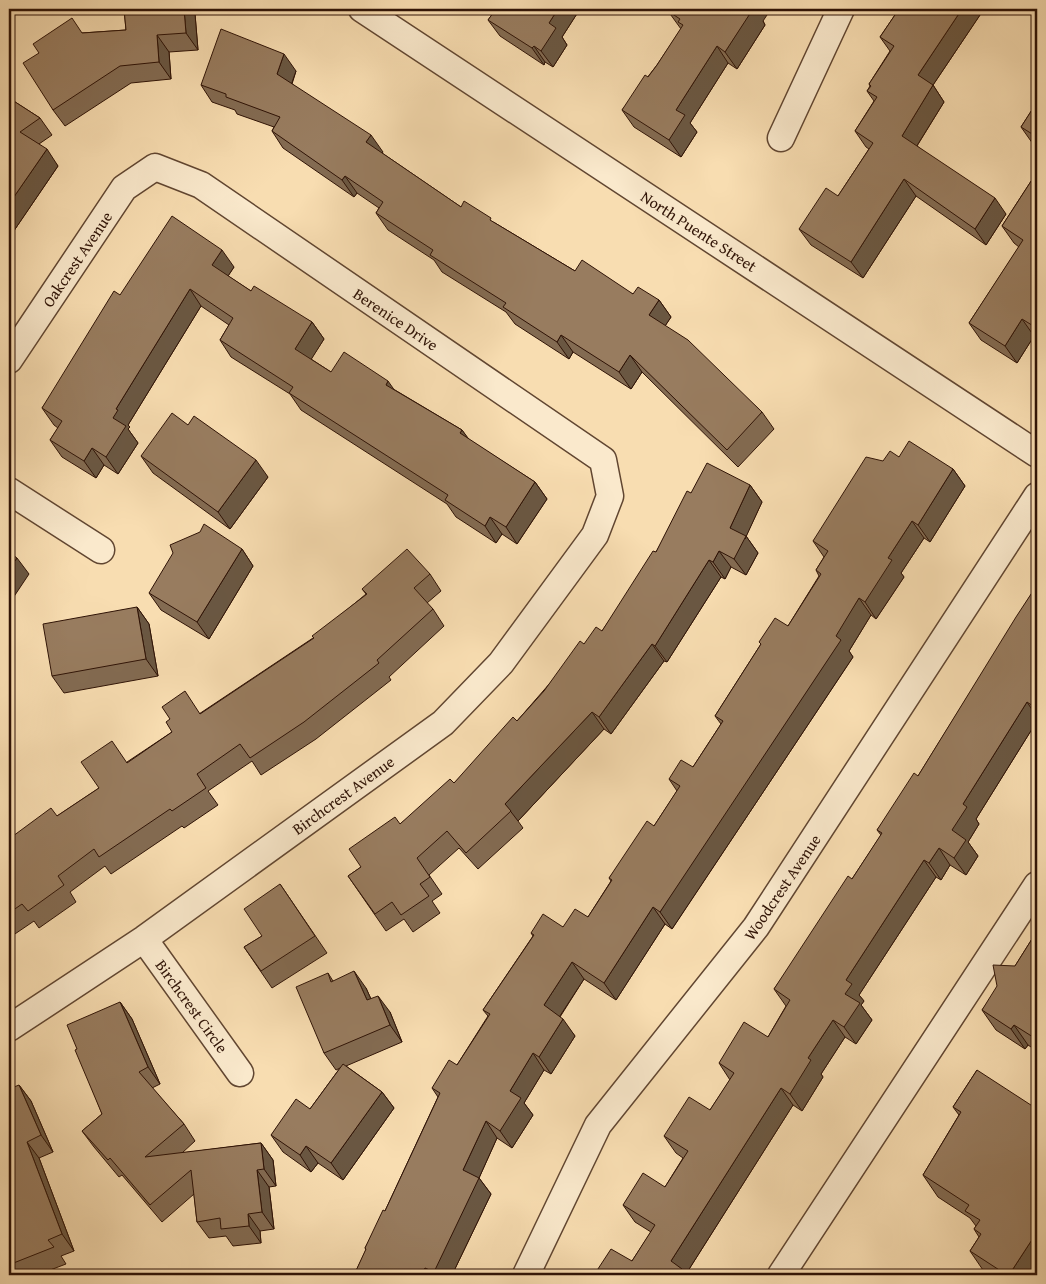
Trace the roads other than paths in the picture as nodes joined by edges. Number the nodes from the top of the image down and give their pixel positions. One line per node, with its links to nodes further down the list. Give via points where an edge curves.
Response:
1 (362, 9): 6 (street, North Puente Street)
2 (841, 9): 3 (street)
3 (781, 138)
4 (155, 167): 5 (street, Oakcrest Avenue, via 124,188); 8 (street, Berenice Drive, via 201,185 603,460)
5 (9, 360)
6 (1037, 454)
7 (9, 491): 10 (street)
8 (610, 496): 12 (street, Birchcrest Avenue, via 595,535 507,655 443,723)
9 (1037, 496): 15 (street, Woodcrest Avenue, via 756,927 598,1125)
10 (101, 550)
11 (1037, 885): 16 (street)
12 (144, 939): 13 (street, Birchcrest Avenue); 14 (street, Birchcrest Circle)
13 (9, 1028)
14 (240, 1073)
15 (526, 1275)
16 (781, 1275)

